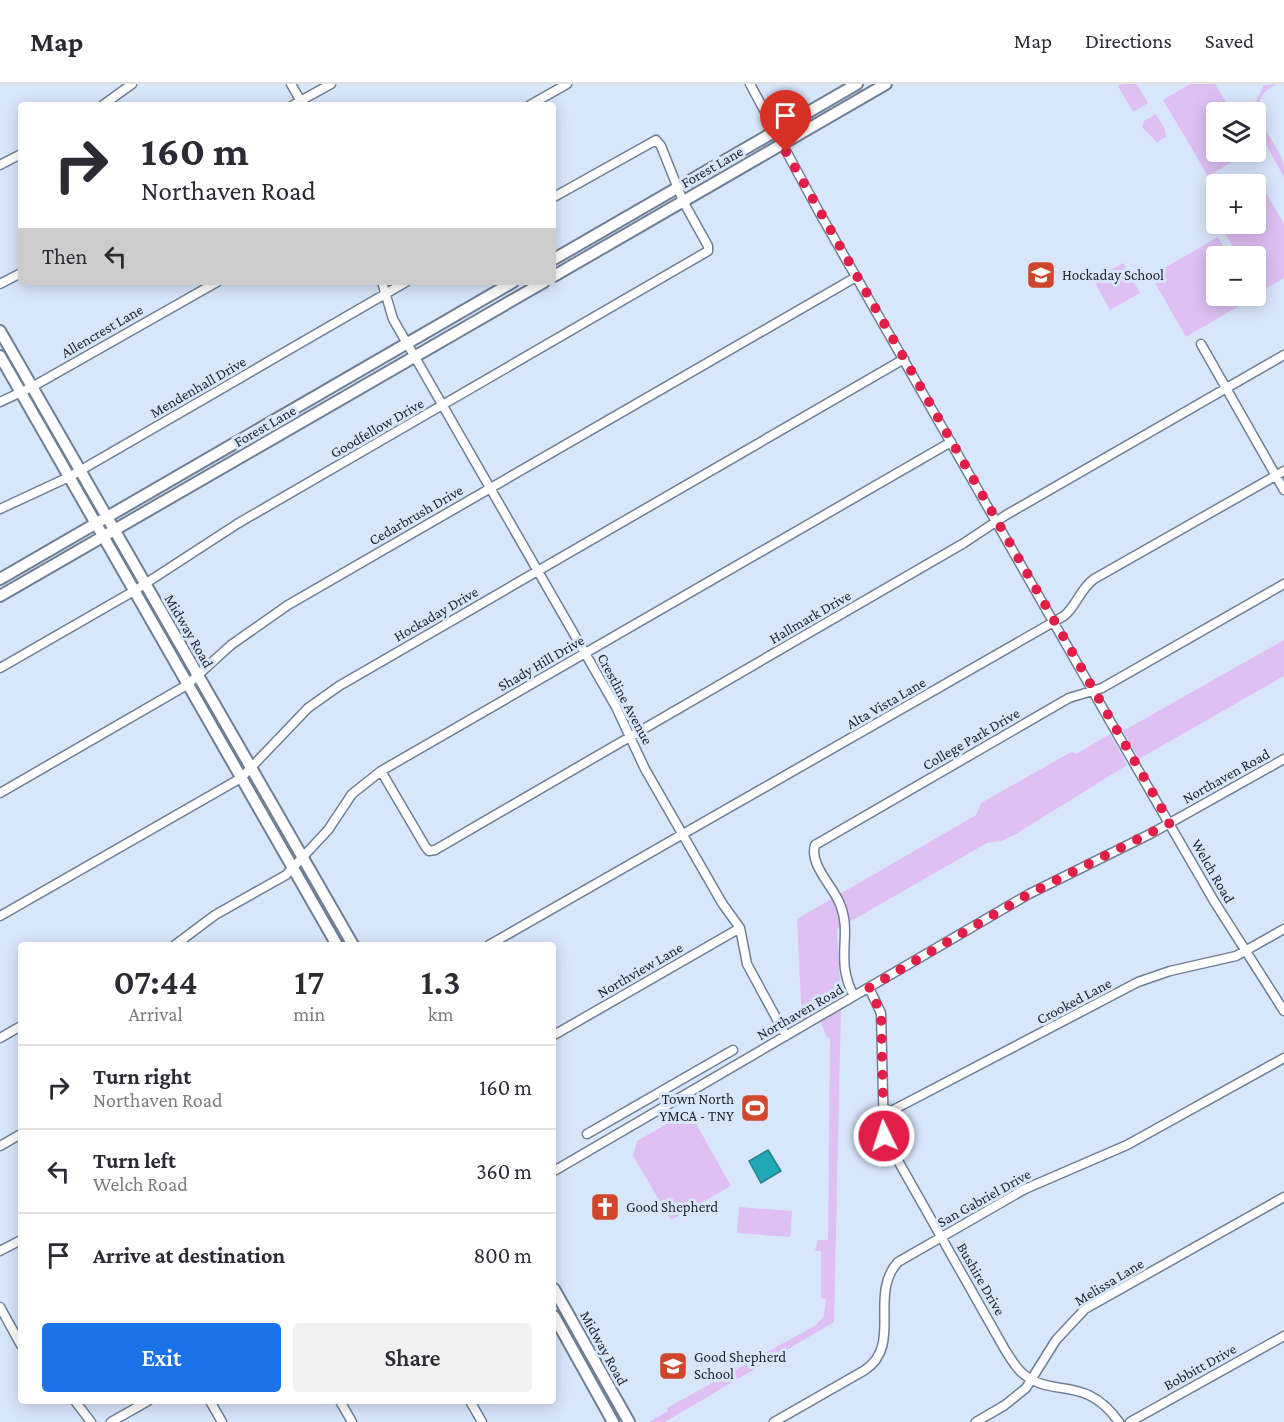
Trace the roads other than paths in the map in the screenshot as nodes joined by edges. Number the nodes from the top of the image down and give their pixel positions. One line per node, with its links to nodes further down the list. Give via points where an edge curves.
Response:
1 (132, 84): 8 (street)
2 (291, 84): 9 (street)
3 (331, 84): 10 (street)
4 (567, 84): 11 (street)
5 (750, 84): 12 (street, Welch Road)
6 (857, 84): 12 (main road, Forest Lane)
7 (886, 84): 13 (main road, Forest Lane)
8 (107, 102)
9 (298, 102)
10 (302, 102)
11 (535, 102)
12 (776, 130): 13 (street, Welch Road); 16 (main road, Forest Lane)
13 (783, 144): 18 (main road, Forest Lane); 22 (street, Welch Road)
14 (18, 156): 15 (street)
15 (0, 165)
16 (678, 187): 17 (street, via 656,140); 18 (street, Goodfellow Drive); 19 (main road, Forest Lane)
17 (556, 196)
18 (683, 201): 21 (main road, Forest Lane); 41 (street, Goodfellow Drive, via 708,246 704,255)
19 (556, 258)
20 (18, 275): 23 (street)
21 (556, 275)
22 (856, 277): 36 (street, Welch Road); 46 (street, Cedarbrush Drive)
23 (0, 285)
24 (212, 285): 37 (street, Allencrest Lane)
25 (383, 285): 29 (street, Crestline Avenue)
26 (401, 285): 29 (street, Mendenhall Drive)
27 (508, 285): 31 (main road, Forest Lane)
28 (539, 285): 35 (main road, Forest Lane)
29 (385, 295): 31 (street, Crestline Avenue); 43 (street, Mendenhall Drive)
30 (0, 331): 37 (main road, Midway Road)
31 (407, 344): 35 (street, Crestline Avenue); 49 (main road, Forest Lane)
32 (1201, 344): 38 (street)
33 (1284, 355): 38 (street, Hallmark Drive)
34 (0, 356): 39 (main road, Midway Road)
35 (415, 357): 41 (street, Crestline Avenue); 52 (main road, Forest Lane)
36 (904, 359): 42 (street, Welch Road); 54 (street, Hockaday Drive)
37 (32, 387): 39 (street, Allencrest Lane); 43 (main road, Midway Road)
38 (1226, 389): 44 (street); 50 (street, Hallmark Drive)
39 (21, 393): 40 (street, Allencrest Lane); 45 (main road, Midway Road)
40 (0, 402)
41 (443, 405): 46 (street, Crestline Avenue); 56 (street, Goodfellow Drive, via 237,524)
42 (951, 442): 50 (street, Welch Road); 61 (street, Shady Hill Drive)
43 (79, 471): 45 (street, Mendenhall Drive); 49 (main road, Midway Road)
44 (1280, 473): 47 (street); 60 (street, Alta Vista Lane, via 1094,579 1080,592 1070,610)
45 (69, 477): 48 (street, Mendenhall Drive); 51 (main road, Midway Road)
46 (491, 488): 54 (street, Crestline Avenue); 63 (street, Cedarbrush Drive, via 288,605 249,631)
47 (1284, 490)
48 (0, 509)
49 (105, 517): 51 (main road, Forest Lane); 52 (main road, Midway Road)
50 (997, 521): 60 (street, Welch Road); 66 (street, Hallmark Drive)
51 (96, 523): 53 (main road, Midway Road); 55 (main road, Forest Lane)
52 (113, 530): 53 (main road, Forest Lane); 56 (main road, Midway Road)
53 (103, 536): 58 (main road, Midway Road); 59 (main road, Forest Lane)
54 (538, 570): 61 (street, Crestline Avenue); 68 (street, Hockaday Drive, via 339,686 309,708)
55 (0, 579)
56 (144, 584): 58 (street, Goodfellow Drive); 63 (main road, Midway Road)
57 (1284, 584): 65 (street, College Park Drive)
58 (134, 591): 62 (street, Goodfellow Drive); 64 (main road, Midway Road)
59 (0, 596)
60 (1055, 622): 65 (street, Welch Road); 73 (street, Alta Vista Lane)
61 (585, 653): 66 (street, Crestline Avenue); 69 (street, Shady Hill Drive)
62 (0, 668)
63 (197, 675): 64 (street, Cedarbrush Drive); 68 (main road, Midway Road)
64 (187, 685): 70 (main road, Midway Road); 71 (street, Cedarbrush Drive)
65 (1094, 691): 72 (street, Welch Road); 85 (street, College Park Drive, via 1069,698 815,845 814,858 843,914 843,969)
66 (631, 737): 69 (street, Hallmark Drive, via 429,851); 73 (street, Crestline Avenue)
67 (1284, 759): 72 (street, Northaven Road)
68 (250, 768): 70 (street, Hockaday Drive); 74 (main road, Midway Road)
69 (381, 771): 74 (street, Shady Hill Drive, via 352,794 328,830)
70 (241, 778): 75 (main road, Midway Road); 76 (street, Hockaday Drive)
71 (0, 793)
72 (1170, 823): 83 (street, Welch Road); 84 (street, Northaven Road, via 1039,889)
73 (682, 834): 77 (street, Crestline Avenue); 82 (street, Alta Vista Lane)
74 (302, 856): 75 (street, Shady Hill Drive); 81 (main road, Midway Road)
75 (293, 868): 79 (street, Shady Hill Drive, via 215,915); 80 (main road, Midway Road)
76 (0, 916)
77 (740, 928): 88 (street, Northview Lane); 89 (street, Crestline Avenue, via 747,964)
78 (1284, 929): 83 (street, Crooked Lane)
79 (179, 942)
80 (335, 942)
81 (351, 942)
82 (494, 942)
83 (1245, 951): 86 (street, Welch Road); 95 (street, Crooked Lane, via 1138,982 894,1110)
84 (869, 988): 85 (street, Northaven Road); 95 (street, Bushire Drive, via 881,1013)
85 (854, 996): 89 (street, Northaven Road)
86 (1284, 1011)
87 (18, 1028): 90 (street)
88 (556, 1034)
89 (786, 1035): 94 (street, Northaven Road)
90 (0, 1038)
91 (733, 1050): 93 (street)
92 (1284, 1058): 103 (street, San Gabriel Drive, via 1128,1145 1024,1189)
93 (712, 1062): 94 (street); 96 (street)
94 (718, 1075): 97 (street, Northaven Road)
95 (882, 1112): 103 (street, Bushire Drive, via 884,1136)
96 (616, 1117): 97 (street); 98 (street)
97 (624, 1130): 101 (street, Northaven Road)
98 (587, 1134)
99 (18, 1136): 100 (street)
100 (0, 1146)
101 (556, 1170)
102 (1284, 1197): 111 (street, Melissa Lane, via 1085,1309 1056,1340)
103 (941, 1237): 111 (street, Bushire Drive, via 1014,1364); 124 (street, San Gabriel Drive, via 898,1262 886,1278 884,1346 879,1358)
104 (18, 1242): 105 (street)
105 (0, 1251)
106 (556, 1293): 123 (main road, Midway Road)
107 (0, 1307): 110 (street)
108 (556, 1321): 122 (main road, Midway Road)
109 (1284, 1336): 127 (street, Bobbitt Drive)
110 (18, 1340)
111 (1032, 1379): 125 (street, Melissa Lane, via 1005,1405); 126 (street, Bushire Drive, via 1087,1393 1102,1402)
112 (77, 1404): 117 (street)
113 (143, 1404): 118 (street)
114 (212, 1404): 119 (street)
115 (342, 1404): 120 (street)
116 (472, 1404): 121 (street)
117 (91, 1422)
118 (111, 1422)
119 (222, 1422)
120 (352, 1422)
121 (482, 1422)
122 (613, 1422)
123 (629, 1422)
124 (774, 1422)
125 (976, 1422)
126 (1119, 1422)
127 (1130, 1422)

